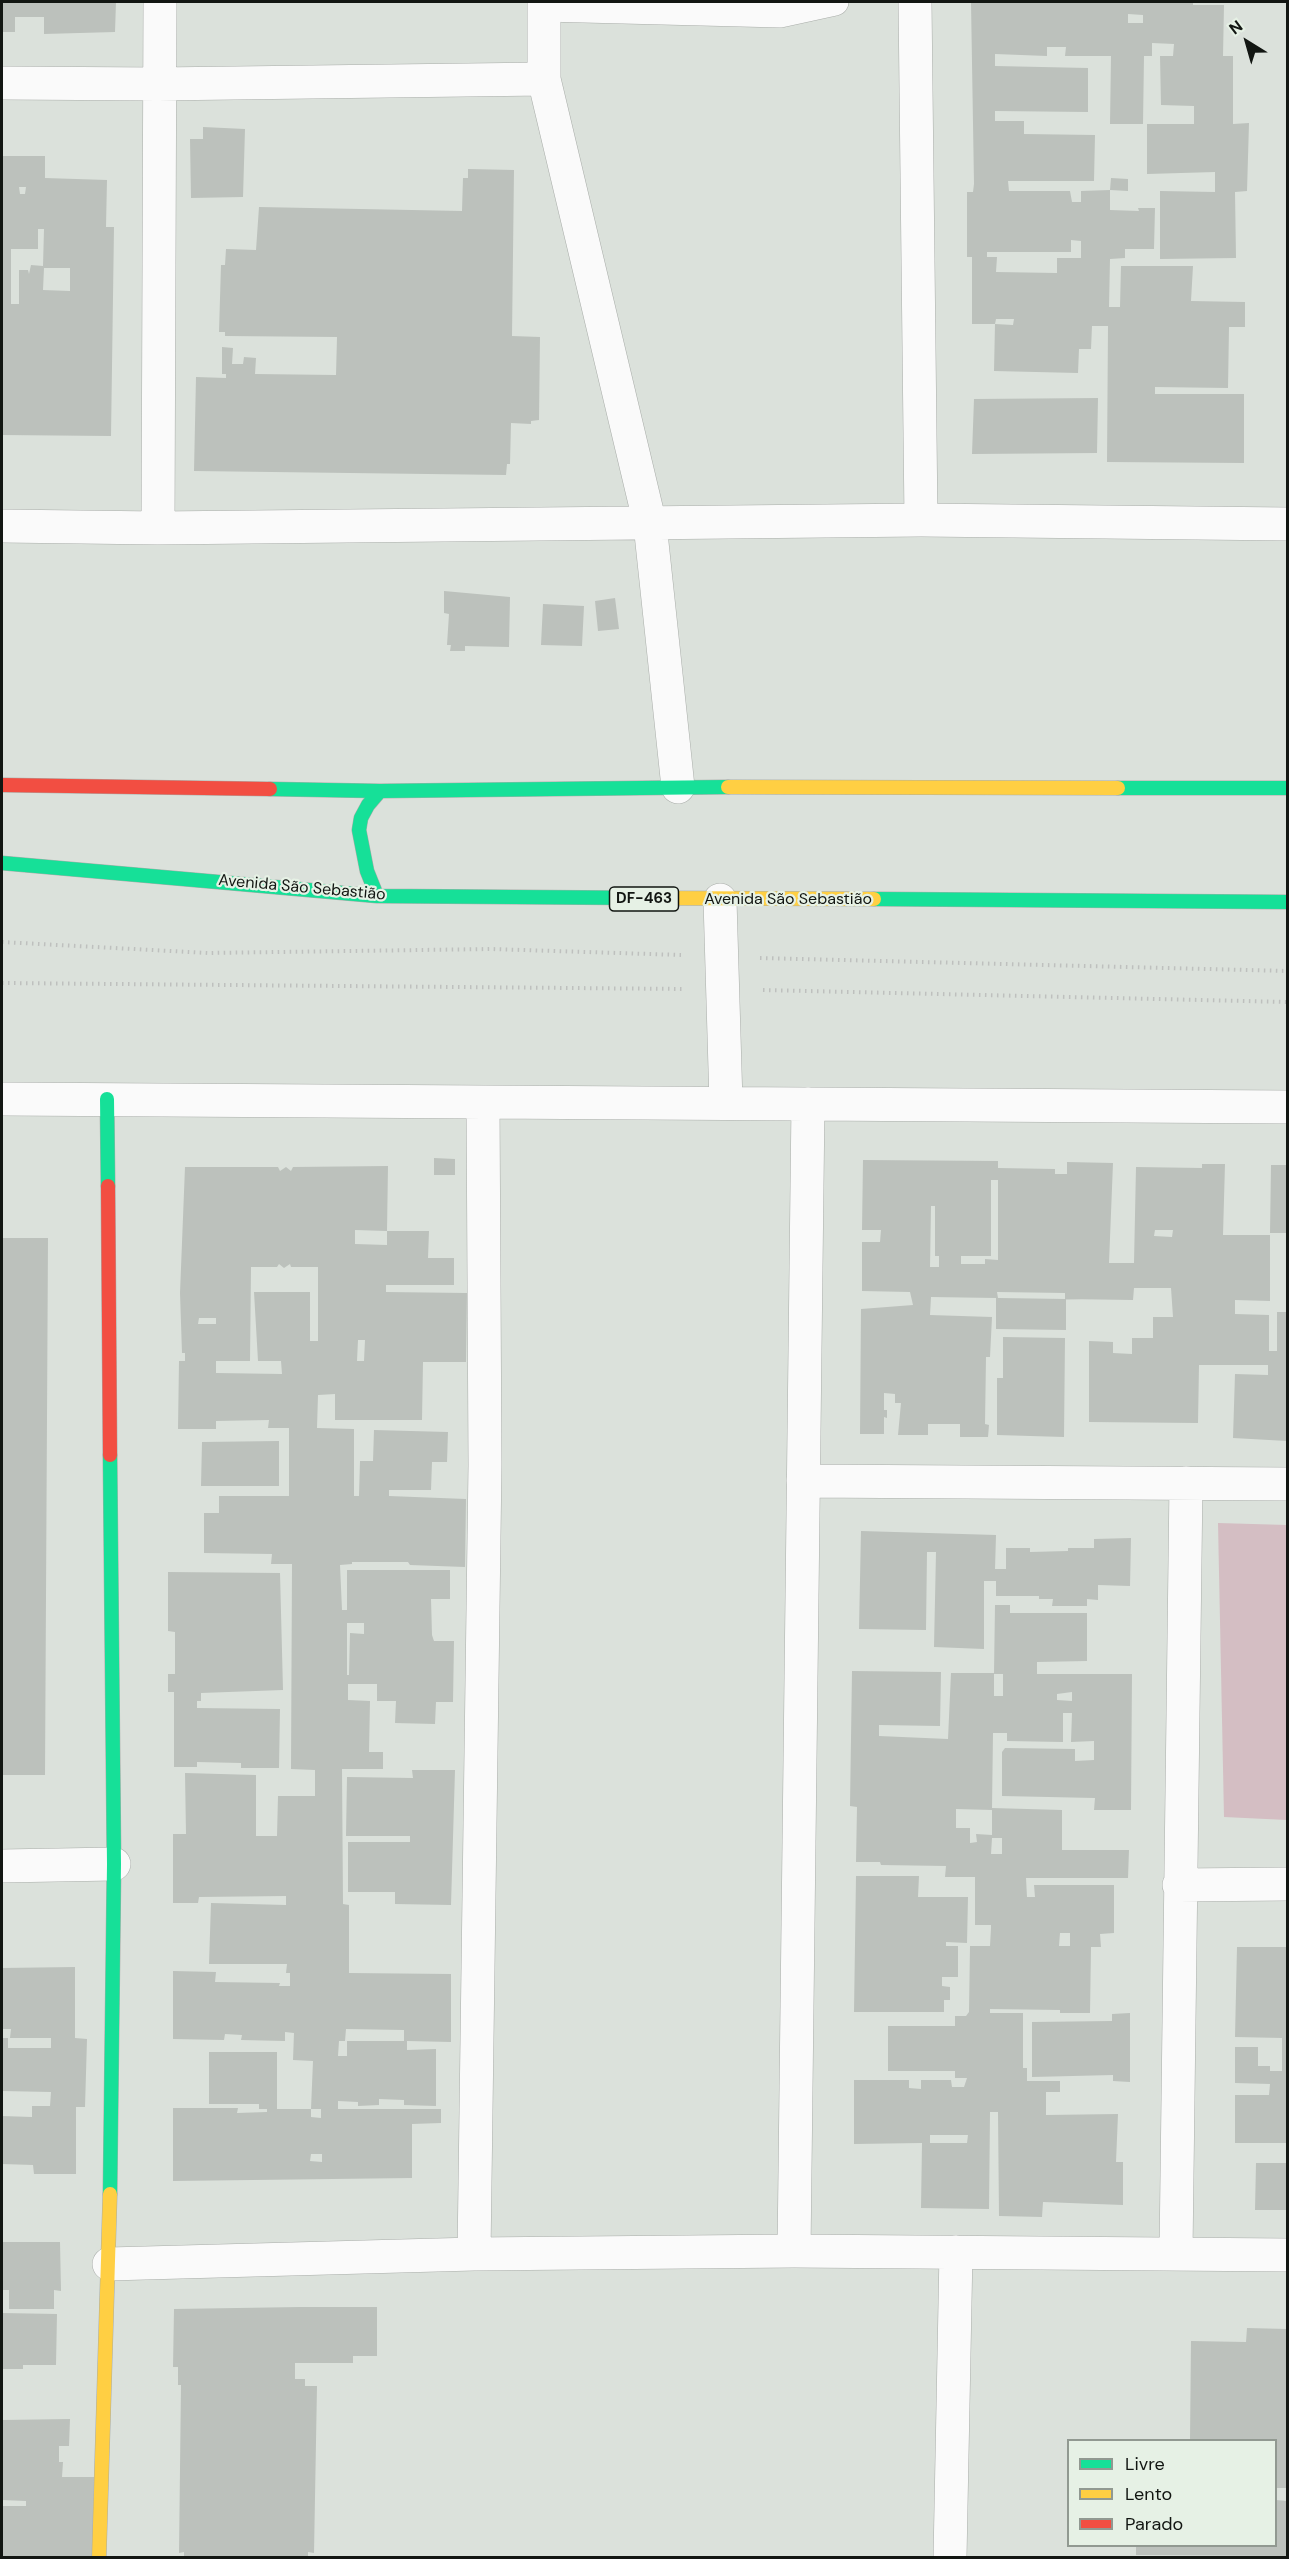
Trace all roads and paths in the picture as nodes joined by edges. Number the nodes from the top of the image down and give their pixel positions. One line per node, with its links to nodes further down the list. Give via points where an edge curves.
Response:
1 (160, 2): 7 (street)
2 (835, 2): 4 (lane, via 780,14)
3 (915, 2): 9 (street)
4 (544, 5): 5 (street)
5 (544, 79): 7 (street); 10 (street)
6 (2, 83): 7 (street)
7 (158, 84): 12 (street)
8 (1287, 512): 9 (street, via 1287,524)
9 (921, 519): 10 (street)
10 (651, 524): 12 (street); 14 (street)
11 (2, 526): 12 (street)
12 (158, 528)
13 (2, 785): 16 (main road)
14 (678, 787): 15 (main road); 16 (main road)
15 (1287, 788)
16 (380, 791): 18 (main road, via 368,805 359,830 367,871)
17 (2, 863): 18 (main road, Avenida São Sebastião / DF-463)
18 (377, 896): 19 (main road, Avenida São Sebastião / DF-463)
19 (720, 900): 20 (main road, Avenida São Sebastião / DF-463); 22 (street)
20 (1287, 902)
21 (2, 942): 22 (path, via 208,953 491,949)
22 (722, 957): 23 (path); 25 (street)
23 (1287, 971)
24 (2, 983): 25 (path)
25 (723, 990): 26 (path); 30 (street)
26 (1287, 1002)
27 (2, 1099): 28 (street)
28 (107, 1099): 29 (street); 36 (main road)
29 (483, 1102): 30 (street); 43 (street, via 485,1465)
30 (726, 1103): 31 (street)
31 (808, 1104): 32 (street); 33 (street)
32 (1287, 1107)
33 (803, 1481): 34 (street); 40 (street)
34 (1186, 1483): 35 (street); 39 (street)
35 (1287, 1484)
36 (114, 1864): 37 (street); 45 (main road)
37 (2, 1866)
38 (1287, 1884): 39 (street)
39 (1179, 1885): 42 (street)
40 (794, 2251): 41 (street); 43 (street)
41 (956, 2252): 42 (street); 47 (street)
42 (1176, 2252): 44 (street)
43 (474, 2254): 45 (street)
44 (1287, 2254)
45 (109, 2264): 46 (main road)
46 (99, 2558)
47 (950, 2558)

